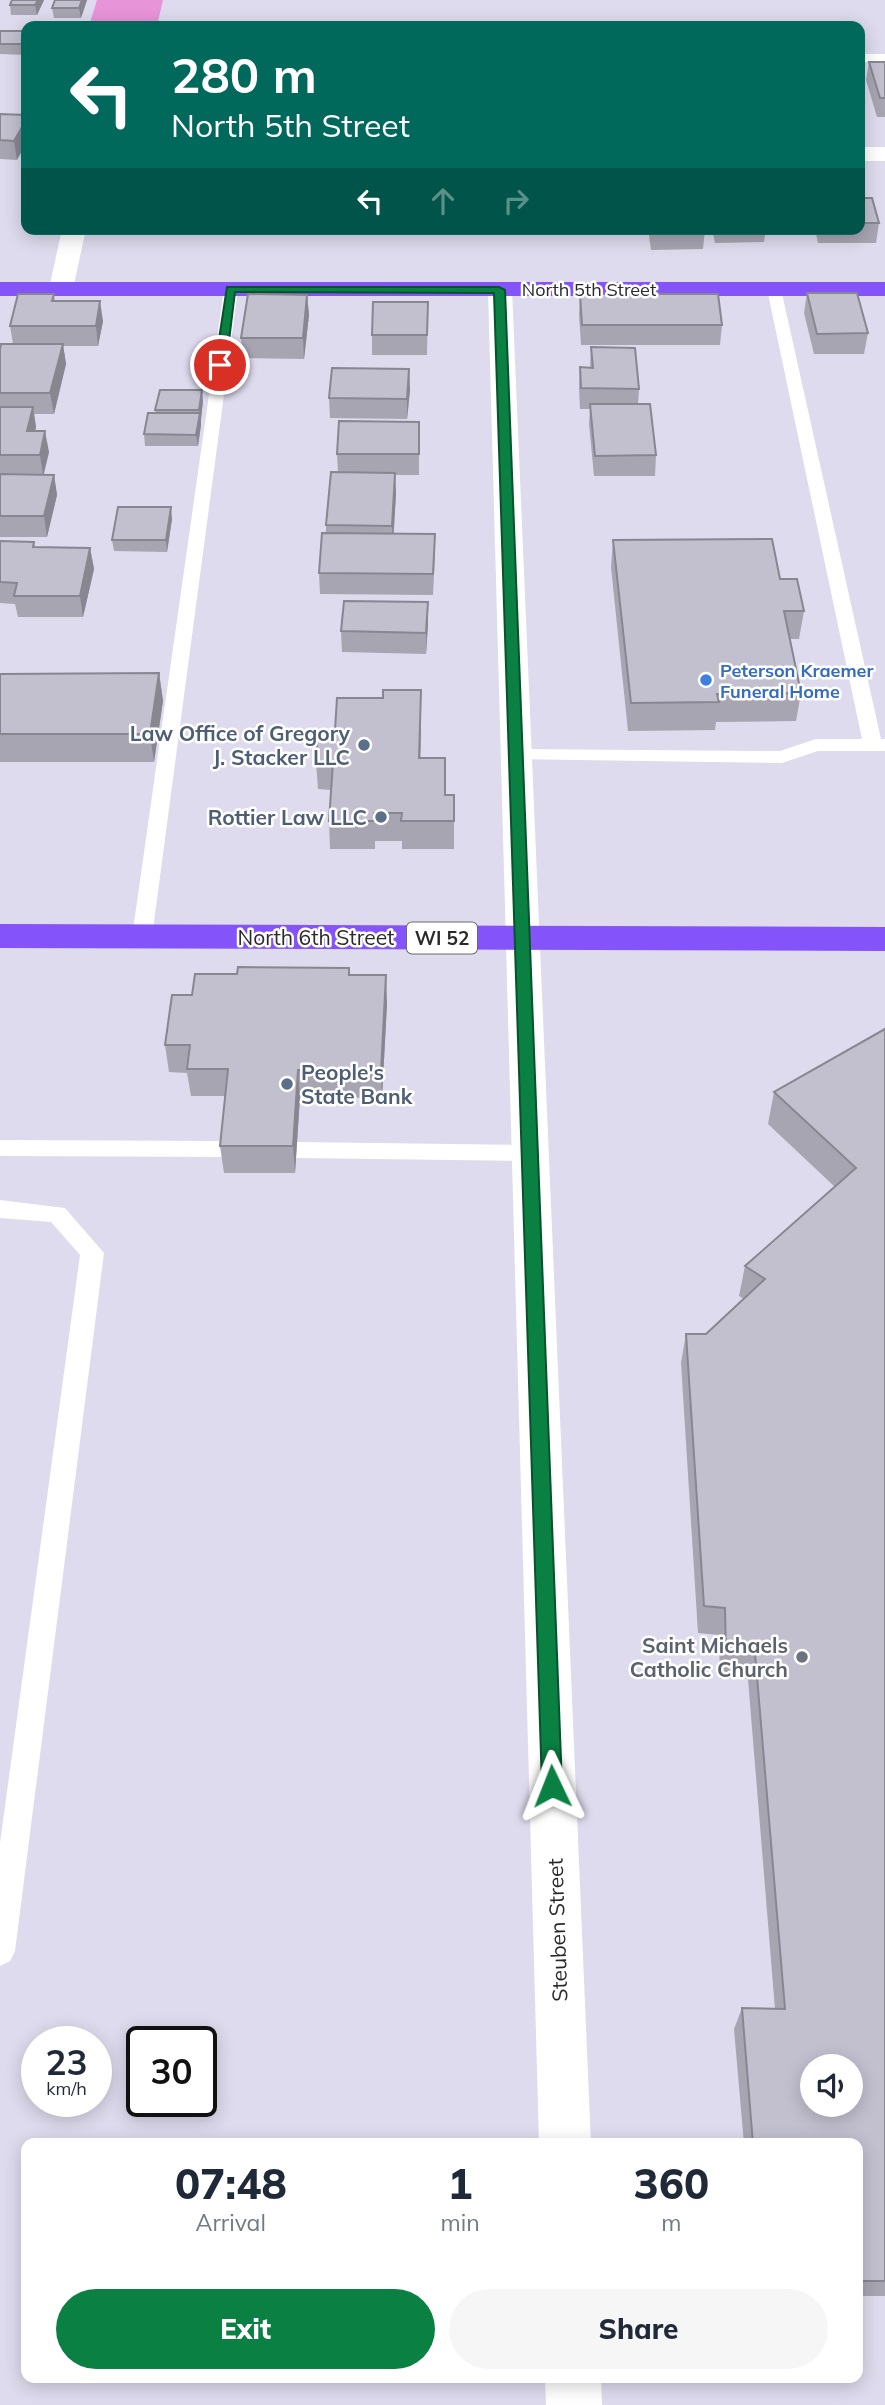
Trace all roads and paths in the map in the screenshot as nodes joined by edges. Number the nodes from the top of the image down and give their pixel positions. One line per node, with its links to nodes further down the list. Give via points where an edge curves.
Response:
1 (865, 58): 2 (lane)
2 (885, 58)
3 (865, 154): 4 (street)
4 (885, 154)
5 (73, 235): 7 (street)
6 (0, 289): 7 (main road, North 5th Street)
7 (61, 289): 8 (main road, North 5th Street)
8 (231, 289): 11 (main road, North 5th Street); 15 (lane)
9 (775, 289): 10 (main road, North 5th Street); 11 (main road, North 5th Street); 12 (lane)
10 (885, 289)
11 (499, 290): 13 (street, Steuben Street)
12 (879, 745): 13 (lane, via 817,745 782,757)
13 (516, 755): 16 (street, Steuben Street)
14 (0, 936): 15 (main road, North 6th Street / WI 52)
15 (142, 937): 16 (main road, North 6th Street / WI 52)
16 (522, 938): 17 (main road, North 6th Street / WI 52); 21 (street, Steuben Street)
17 (885, 939)
18 (0, 1148): 19 (lane)
19 (226, 1149)
20 (296, 1150): 21 (lane)
21 (530, 1153): 24 (street, Steuben Street)
22 (0, 1209): 23 (lane, via 57,1214 92,1254)
23 (0, 1951)
24 (565, 2138)
25 (573, 2383): 26 (street)
26 (574, 2405)

